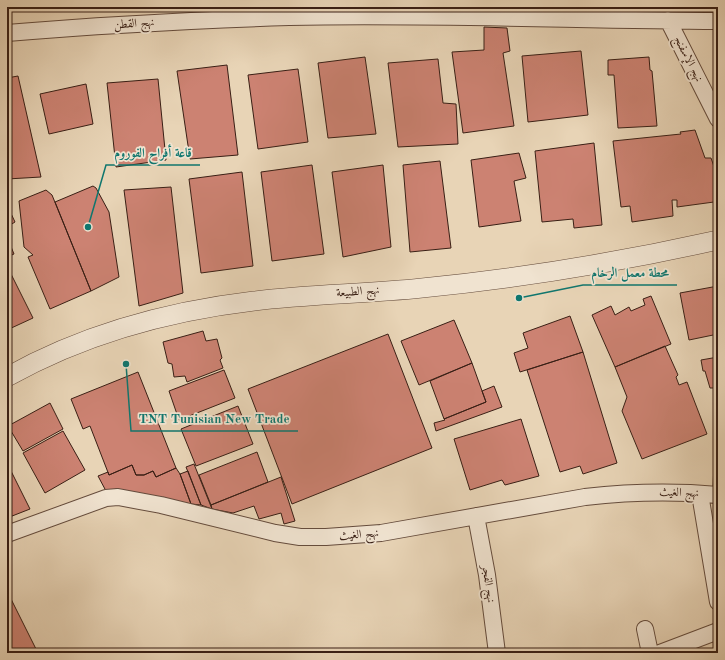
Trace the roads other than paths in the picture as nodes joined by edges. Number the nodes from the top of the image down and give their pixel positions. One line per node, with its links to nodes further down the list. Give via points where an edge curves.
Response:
1 (668, 20): 2 (street, نهج القطن); 3 (street, نهج القطن, via 443,16 291,17 200,20); 4 (street, نهج الإسفنج)
2 (718, 21)
3 (7, 33)
4 (718, 119)
5 (718, 240): 6 (street, نهج الطبيعة, via 620,261 537,275 420,288 256,300 193,310 118,330 58,352)
6 (7, 377)
7 (700, 494): 8 (street, نهج الغيث); 9 (street, نهج الغيث, via 615,494); 11 (street)
8 (718, 495)
9 (476, 516): 10 (street, نهج الغيث, via 381,533 326,538 300,537 161,504 118,497 91,503); 14 (street, نهج الفجر)
10 (7, 534)
11 (718, 602)
12 (645, 629): 15 (street)
13 (718, 631): 16 (street)
14 (497, 653)
15 (650, 653)
16 (660, 653)

